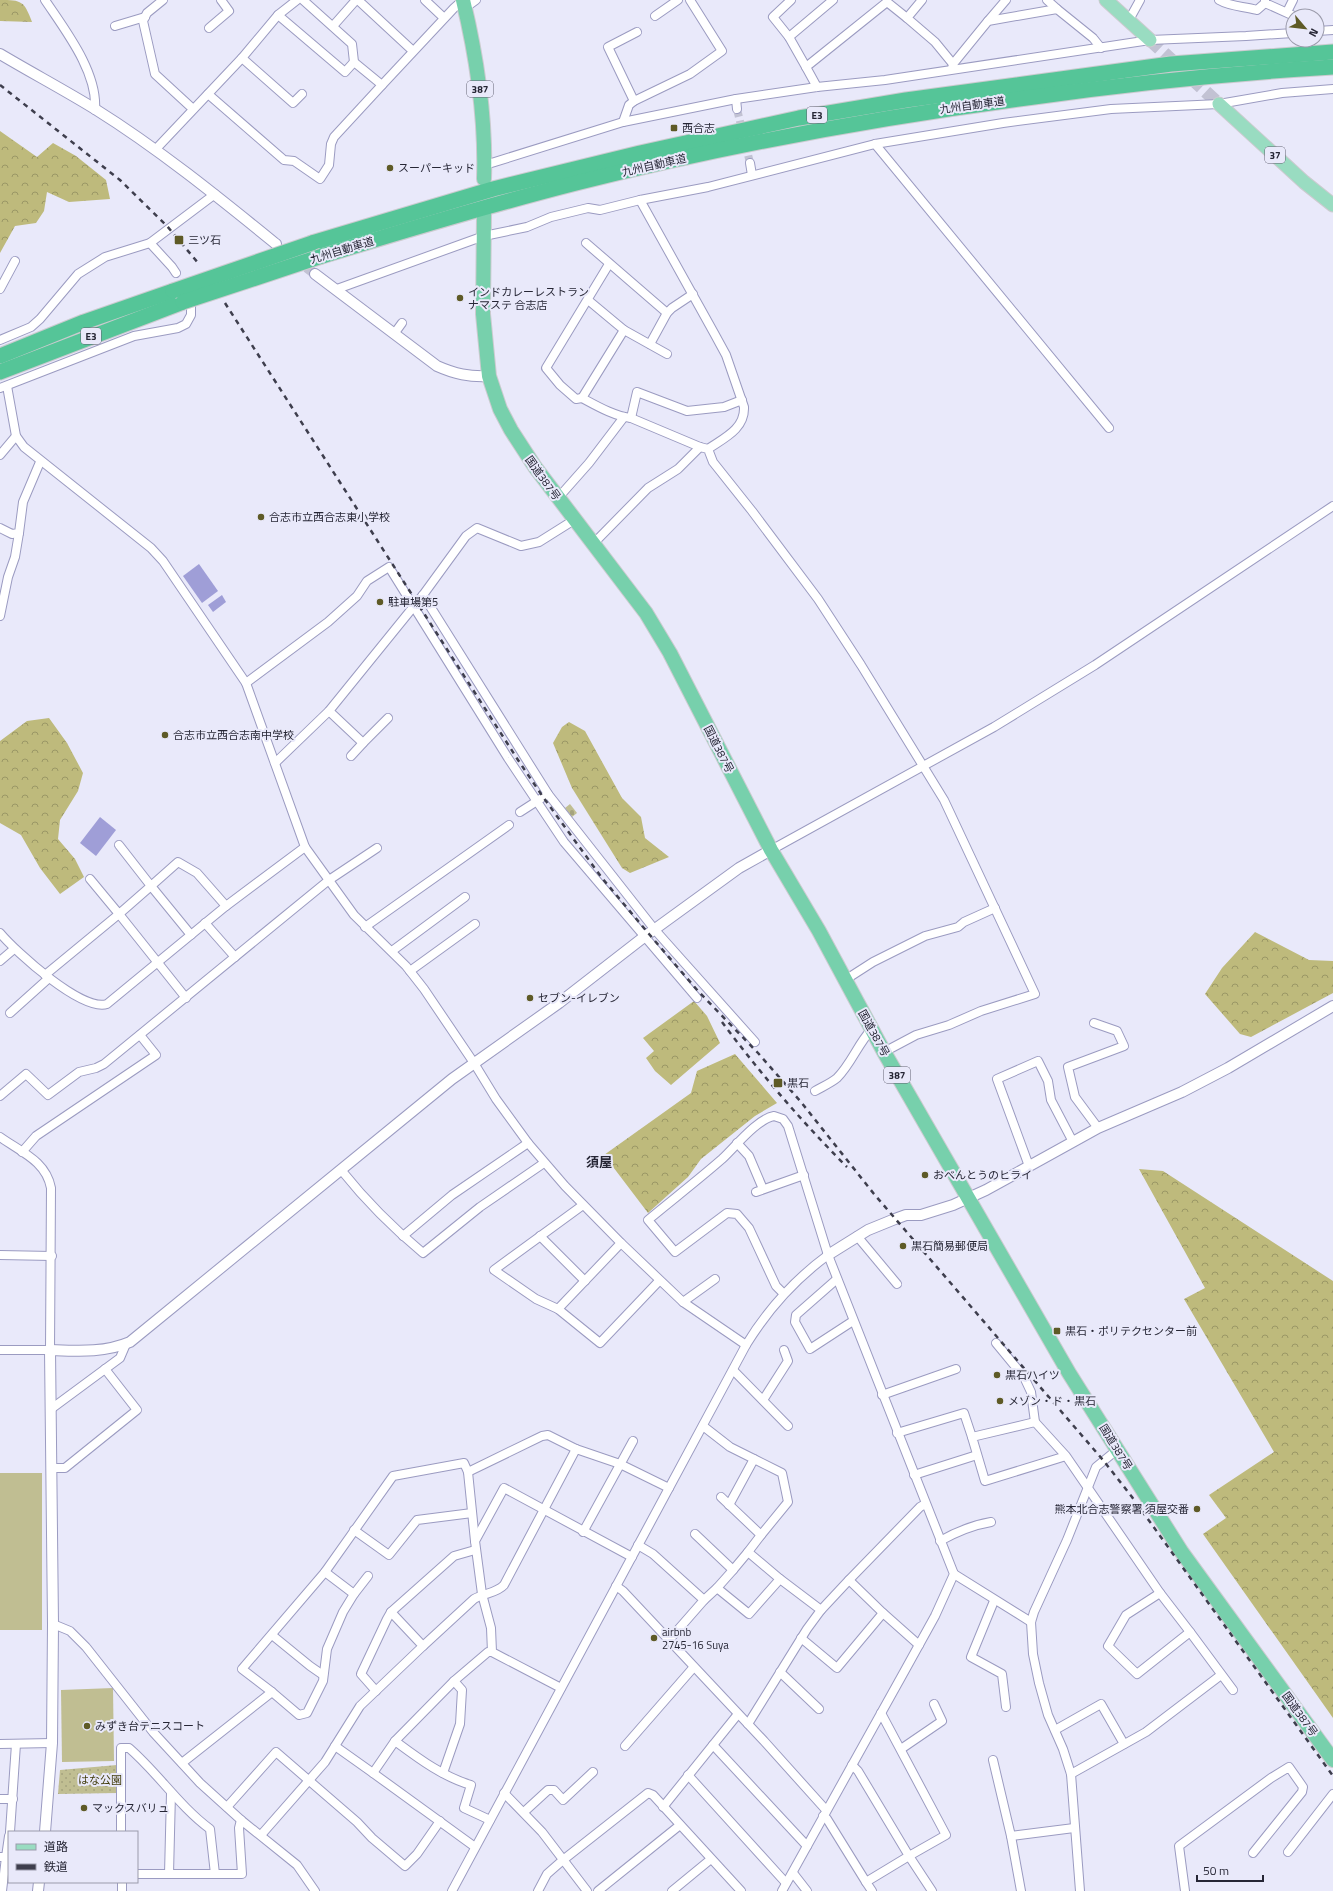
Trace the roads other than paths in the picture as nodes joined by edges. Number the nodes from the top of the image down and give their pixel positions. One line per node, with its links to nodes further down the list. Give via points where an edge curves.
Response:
1 (45, 0): 57 (street, via 76,46 86,66 96,102)
2 (163, 0): 26 (street)
3 (221, 0): 33 (street, via 229,11)
4 (298, 0): 24 (street)
5 (303, 0): 32 (street)
6 (357, 0): 32 (street); 39 (street)
7 (425, 0): 27 (street)
8 (678, 0): 25 (street)
9 (690, 0): 53 (street, via 722,51 690,74)
10 (791, 0): 21 (street)
11 (833, 0): 36 (street)
12 (922, 0): 28 (street)
13 (1006, 0): 30 (street)
14 (1047, 0): 22 (street)
15 (1106, 0): 29 (main road)
16 (1140, 0): 29 (street)
17 (1219, 0): 19 (street, via 1229,6 1257,10)
18 (886, 1): 28 (street); 45 (street)
19 (1265, 1): 23 (street)
20 (467, 2): 27 (street); 62 (highway, 387, via 479,78)
21 (781, 3): 36 (street, via 773,17)
22 (1057, 9): 30 (street); 38 (street, via 1093,38)
23 (1285, 11)
24 (278, 15): 42 (street); 43 (street, via 345,72)
25 (655, 16)
26 (145, 17): 31 (street); 56 (street, via 144,25 155,74)
27 (444, 18): 39 (street)
28 (907, 18): 44 (street, via 935,42)
29 (1129, 20): 37 (main road)
30 (988, 21): 44 (street)
31 (115, 26)
32 (333, 26): 43 (street, via 352,44)
33 (209, 28)
34 (638, 32): 53 (street, via 608,47)
35 (1285, 33): 37 (street)
36 (789, 37): 45 (street)
37 (1150, 40): 38 (street)
38 (1101, 48): 44 (street)
39 (413, 50): 47 (street)
40 (1333, 52): 89 (highway, 九州自動車道 / E3, bridge, via 1171,64 906,100 799,118 640,152 493,189 312,243 84,322)
41 (0, 54): 57 (street)
42 (242, 58): 50 (street); 51 (street, via 293,103)
43 (354, 62): 47 (street)
44 (952, 66): 48 (street, via 885,80)
45 (806, 67): 48 (street)
46 (1333, 67): 81 (highway, 九州自動車道 / E3, bridge, via 1196,77 1092,89 858,122 749,143 576,183 433,222 322,256)
47 (382, 85): 50 (street, via 334,137 329,165 320,179 294,161 284,160)
48 (818, 87): 52 (street)
49 (1333, 89): 54 (street, via 1282,93)
50 (208, 94): 56 (street)
51 (302, 94)
52 (736, 99): 55 (street); 58 (street)
53 (634, 101): 58 (street, via 629,105)
54 (1218, 104): 59 (street, via 1111,109); 67 (main road, 37)
55 (737, 108)
56 (193, 109): 60 (street)
57 (95, 110): 60 (street)
58 (623, 122): 62 (street)
59 (875, 144): 63 (street); 95 (street)
60 (155, 150): 65 (street)
61 (750, 163): 63 (street)
62 (485, 165): 64 (highway, 387)
63 (752, 175): 66 (street, via 708,187)
64 (484, 179)
65 (215, 194): 70 (street); 72 (street)
66 (640, 200): 69 (street, via 600,210 588,208); 79 (street)
67 (1333, 205)
68 (484, 214): 69 (highway, 387)
69 (484, 236): 78 (street); 90 (highway, 387, via 483,314)
70 (152, 242): 75 (street); 86 (street, via 105,257 78,274 31,327)
71 (586, 243): 74 (street)
72 (276, 244)
73 (15, 261): 77 (street)
74 (609, 264): 80 (street); 82 (street)
75 (176, 273)
76 (315, 274): 78 (street)
77 (0, 289)
78 (337, 289): 85 (street)
79 (693, 294): 82 (street); 93 (street, via 726,355)
80 (588, 300): 84 (street); 92 (street, via 546,368 576,399)
81 (187, 304): 91 (highway, 九州自動車道 / E3); 91 (street, via 192,315 186,324 178,328 134,336)
82 (668, 313): 87 (street)
83 (402, 323): 85 (street)
84 (624, 330): 87 (street); 92 (street)
85 (394, 334): 90 (street, via 437,366 453,374 470,377)
86 (0, 340)
87 (650, 344): 88 (street)
88 (667, 354)
89 (0, 356)
90 (489, 376): 100 (highway, 国道387号 / 387, via 510,430)
91 (2, 382): 96 (street)
92 (582, 398): 94 (street)
93 (742, 400): 94 (street, via 724,407 687,412 637,392); 97 (street, via 745,416 739,427)
94 (627, 417): 97 (street); 100 (street)
95 (1108, 428)
96 (16, 436): 98 (street); 99 (street)
97 (704, 448): 105 (street, via 648,488); 115 (street, via 818,599)
98 (0, 455)
99 (40, 462): 104 (street, via 23,502); 109 (street, via 151,548)
100 (558, 498): 102 (highway, 国道387号 / 387)
101 (1333, 506): 115 (street, via 1095,665 994,727)
102 (574, 520): 105 (highway, 国道387号 / 387); 106 (street, via 539,542 521,546 477,528 466,536)
103 (0, 528): 104 (street, via 12,534)
104 (19, 533): 108 (street)
105 (593, 544): 123 (highway, 国道387号 / 387, via 646,613 670,653)
106 (423, 595): 107 (street); 116 (street)
107 (413, 606): 109 (street, via 389,566 367,580 357,596 328,622); 110 (street); 117 (street)
108 (0, 616)
109 (246, 683): 114 (street)
110 (329, 711): 112 (street); 114 (street)
111 (388, 718): 112 (street)
112 (363, 743): 113 (street)
113 (351, 756)
114 (274, 763): 121 (street)
115 (923, 766): 123 (street); 129 (street, via 944,800)
116 (548, 794): 117 (street); 134 (street)
117 (536, 802): 118 (street); 137 (street, via 564,842)
118 (520, 812)
119 (509, 825): 133 (street)
120 (119, 845): 126 (street)
121 (305, 847): 125 (street); 128 (street)
122 (377, 848): 125 (street)
123 (771, 850): 134 (street, via 739,868); 145 (highway, 国道387号 / 387)
124 (90, 880): 130 (street)
125 (329, 880): 133 (street); 140 (street)
126 (151, 886): 128 (street, via 178,862 197,873); 130 (street); 136 (street)
127 (465, 897): 139 (street)
128 (226, 906): 131 (street)
129 (995, 908): 145 (street, via 958,927 925,936 873,962); 154 (street, via 1035,994 916,1035)
130 (119, 914): 142 (street); 144 (street)
131 (206, 922): 136 (street); 140 (street)
132 (475, 924): 143 (street)
133 (365, 927): 139 (street)
134 (654, 930): 137 (street); 153 (street)
135 (0, 933): 138 (street)
136 (191, 935): 142 (street)
137 (644, 937): 147 (street); 155 (street, via 559,1003)
138 (14, 949): 141 (street); 144 (street)
139 (392, 952): 143 (street)
140 (235, 958): 146 (street)
141 (0, 962)
142 (157, 962): 144 (street, via 107,1004 101,1006 85,1000); 146 (street)
143 (410, 971): 155 (street)
144 (47, 977): 149 (street)
145 (845, 980): 151 (highway, 国道387号 / 387)
146 (186, 998): 152 (street)
147 (697, 998)
148 (1333, 1006): 158 (street, via 1189,1089)
149 (10, 1013)
150 (1094, 1023): 158 (street, via 1117,1031 1124,1046 1068,1067 1075,1097)
151 (871, 1030): 154 (highway, 国道387号 / 387); 156 (street, via 861,1040 852,1058 837,1078)
152 (140, 1035): 157 (street, via 100,1066 79,1072 48,1095 26,1074); 163 (street, via 156,1055 48,1128 32,1140)
153 (755, 1042)
154 (884, 1052): 168 (highway, 国道387号 / 387)
155 (474, 1063): 161 (street); 166 (street)
156 (815, 1091)
157 (0, 1096)
158 (1098, 1128): 160 (street)
159 (0, 1137): 163 (street)
160 (1073, 1142): 165 (street); 165 (street, via 1050,1100 1048,1081 1038,1061 997,1079)
161 (528, 1143): 164 (street); 170 (street, via 452,1195)
162 (737, 1143): 167 (street, via 750,1156 760,1191); 167 (street, via 770,1117 783,1119 788,1126); 182 (street, via 723,1158 648,1220 675,1252 727,1213 737,1214 749,1228 776,1286)
163 (22, 1152): 176 (street, via 45,1169 49,1179)
164 (544, 1163): 169 (street); 170 (street, via 480,1206 423,1253)
165 (1029, 1166): 168 (street)
166 (342, 1171): 170 (street); 187 (street, via 147,1330)
167 (804, 1175): 175 (street)
168 (968, 1199): 172 (street, via 922,1215 895,1219); 205 (highway, 国道387号 / 387, via 1069,1373)
169 (583, 1205): 171 (street); 173 (street)
170 (403, 1236)
171 (540, 1236): 179 (street); 184 (street, via 494,1270 536,1299)
172 (857, 1236): 175 (street); 181 (street)
173 (621, 1243): 179 (street); 180 (street)
174 (0, 1255): 176 (street)
175 (828, 1255): 177 (street); 182 (street, via 812,1266)
176 (52, 1256): 190 (street)
177 (837, 1279): 185 (street); 185 (street, via 796,1315 795,1322 808,1347 812,1349)
178 (715, 1280): 183 (street)
179 (585, 1281): 184 (street)
180 (659, 1281): 183 (street); 184 (street, via 600,1342)
181 (898, 1284)
182 (783, 1294): 188 (street, via 761,1320)
183 (684, 1302): 188 (street)
184 (558, 1309)
185 (853, 1321): 195 (street)
186 (996, 1343): 198 (street, via 1024,1377 1031,1392)
187 (126, 1344): 190 (street, via 103,1350); 192 (street, via 120,1358)
188 (746, 1345): 194 (street)
189 (0, 1350): 190 (street)
190 (50, 1350): 197 (street)
191 (784, 1350): 196 (street, via 788,1361)
192 (105, 1369): 197 (street); 210 (street, via 137,1410 65,1468)
193 (956, 1369): 195 (street)
194 (733, 1370): 196 (street); 199 (street)
195 (882, 1395): 201 (street)
196 (763, 1400): 200 (street)
197 (51, 1409): 210 (street)
198 (1035, 1422): 202 (street); 207 (street)
199 (703, 1426): 208 (street, via 730,1447); 213 (street)
200 (788, 1426)
201 (897, 1433): 202 (street, via 964,1413); 212 (street)
202 (972, 1437): 206 (street)
203 (633, 1441): 209 (street)
204 (576, 1449): 209 (street); 211 (street, via 548,1435 542,1436); 218 (street)
205 (1118, 1450): 214 (street, via 1096,1467); 282 (highway, 国道387号 / 387, via 1181,1551)
206 (977, 1455): 207 (street, via 985,1481); 212 (street)
207 (1066, 1456): 214 (street)
208 (754, 1459): 217 (street); 224 (street, via 782,1473 788,1502)
209 (620, 1464): 213 (street); 222 (street)
210 (51, 1468): 248 (street)
211 (468, 1472): 219 (street); 221 (street, via 464,1463 393,1476)
212 (914, 1475): 216 (street)
213 (669, 1488): 227 (street)
214 (1087, 1488): 239 (street); 247 (street)
215 (721, 1498): 217 (street)
216 (925, 1504): 226 (street); 236 (street)
217 (729, 1505): 224 (street)
218 (544, 1510): 222 (street); 225 (street, via 504,1488); 241 (street, via 504,1584 500,1589)
219 (472, 1513): 221 (street, via 417,1520 389,1555); 225 (street)
220 (991, 1522): 226 (street, via 980,1523)
221 (354, 1530): 232 (street)
222 (583, 1532): 230 (street)
223 (695, 1534): 231 (street)
224 (761, 1535): 229 (street)
225 (475, 1541): 228 (street)
226 (940, 1541): 233 (street)
227 (638, 1545): 230 (street); 242 (street, via 653,1554)
228 (475, 1550): 241 (street); 245 (street, via 454,1556)
229 (748, 1552): 231 (street); 235 (street)
230 (632, 1557): 237 (street)
231 (733, 1570): 238 (street)
232 (325, 1572): 240 (street); 250 (street)
233 (954, 1574): 243 (street); 253 (street)
234 (368, 1576): 240 (street)
235 (780, 1579): 238 (street, via 749,1614); 244 (street)
236 (849, 1580): 244 (street); 246 (street)
237 (616, 1586): 252 (street); 261 (street)
238 (717, 1588): 242 (street)
239 (1160, 1593): 249 (street); 249 (street, via 1126,1615 1108,1646 1137,1674)
240 (354, 1594): 258 (street, via 327,1649)
241 (482, 1594): 254 (street); 255 (street, via 491,1628)
242 (704, 1600): 252 (street)
243 (994, 1601): 247 (street); 266 (street, via 971,1657 1002,1674)
244 (821, 1610): 251 (street)
245 (391, 1612): 254 (street); 263 (street, via 361,1674)
246 (884, 1613): 251 (street, via 837,1668); 253 (street)
247 (1031, 1622): 271 (street, via 1033,1654 1039,1683)
248 (53, 1624): 275 (street); 283 (street, via 70,1631 86,1647 153,1732)
249 (1190, 1632): 259 (street)
250 (272, 1635): 258 (street); 264 (street, via 242,1669)
251 (801, 1638): 257 (street)
252 (669, 1640): 256 (street)
253 (919, 1645): 268 (street)
254 (423, 1646): 263 (street)
255 (492, 1652): 260 (street, via 488,1652); 261 (street)
256 (694, 1668): 269 (street); 279 (street)
257 (780, 1672): 267 (street); 270 (street)
258 (323, 1674): 264 (street, via 323,1681 306,1713 299,1715)
259 (1221, 1675): 262 (street); 276 (street, via 1146,1732)
260 (454, 1681): 272 (street); 287 (street, via 462,1690 460,1724)
261 (560, 1688): 292 (street)
262 (1233, 1690)
263 (376, 1691): 278 (street, via 360,1706)
264 (272, 1692): 283 (street)
265 (934, 1704): 280 (street, via 942,1721)
266 (1006, 1707)
267 (819, 1709)
268 (882, 1713): 280 (street); 284 (street)
269 (738, 1714): 270 (street); 277 (street)
270 (748, 1724): 299 (street)
271 (1055, 1730): 276 (street, via 1101,1704); 288 (street)
272 (395, 1741): 286 (street); 287 (street)
273 (0, 1744): 274 (street)
274 (16, 1744): 275 (street); 294 (street)
275 (52, 1744): 306 (street)
276 (1124, 1744): 288 (street)
277 (713, 1745): 289 (street); 311 (street)
278 (335, 1746): 286 (street); 290 (street)
279 (625, 1746)
280 (901, 1748): 315 (street, via 946,1835)
281 (994, 1760): 309 (street)
282 (1333, 1760)
283 (182, 1763): 297 (street)
284 (852, 1765): 299 (street); 315 (street)
285 (593, 1772): 298 (street, via 563,1800 554,1790 548,1790)
286 (373, 1773): 302 (street)
287 (443, 1773): 301 (street, via 471,1785 464,1808)
288 (1071, 1774): 304 (street)
289 (688, 1775): 296 (street); 324 (street)
290 (309, 1781): 297 (street, via 276,1752); 302 (street, via 405,1866 417,1854); 308 (street)
291 (171, 1793): 307 (street, via 144,1761 129,1748 121,1748); 321 (street); 322 (street, via 195,1818 210,1829)
292 (504, 1793): 298 (street); 301 (street)
293 (1333, 1794): 313 (street)
294 (13, 1799): 295 (street); 305 (street)
295 (0, 1800)
296 (663, 1806): 303 (street); 318 (street, via 648,1793)
297 (226, 1807): 300 (street)
298 (524, 1812): 318 (street)
299 (824, 1813): 311 (street); 323 (street)
300 (241, 1820): 308 (street); 322 (street, via 239,1828 242,1874)
301 (490, 1820): 312 (street)
302 (440, 1821): 312 (street)
303 (680, 1825): 317 (street); 330 (street)
304 (1074, 1828): 309 (street); 338 (street)
305 (10, 1831)
306 (45, 1831)
307 (121, 1831)
308 (261, 1835): 326 (street, via 298,1865)
309 (1011, 1836): 337 (street)
310 (8, 1840): 316 (street)
311 (807, 1846): 319 (street)
312 (475, 1847): 327 (street)
313 (1288, 1852)
314 (1253, 1854): 339 (street, via 1302,1792 1303,1787 1289,1767 1179,1846)
315 (909, 1856): 323 (street); 336 (street)
316 (3, 1857): 325 (street)
317 (711, 1858): 331 (street); 332 (street)
318 (563, 1860): 328 (street, via 547,1874); 329 (street)
319 (792, 1873): 324 (street); 334 (street)
320 (138, 1874): 321 (street)
321 (169, 1874): 322 (street)
322 (215, 1874)
323 (866, 1882): 335 (street)
324 (786, 1883): 333 (street)
325 (2, 1891)
326 (315, 1891)
327 (452, 1891)
328 (538, 1891)
329 (587, 1891)
330 (598, 1891)
331 (672, 1891)
332 (741, 1891)
333 (782, 1891)
334 (807, 1891)
335 (872, 1891)
336 (932, 1891)
337 (1021, 1891)
338 (1080, 1891)
339 (1185, 1891)

